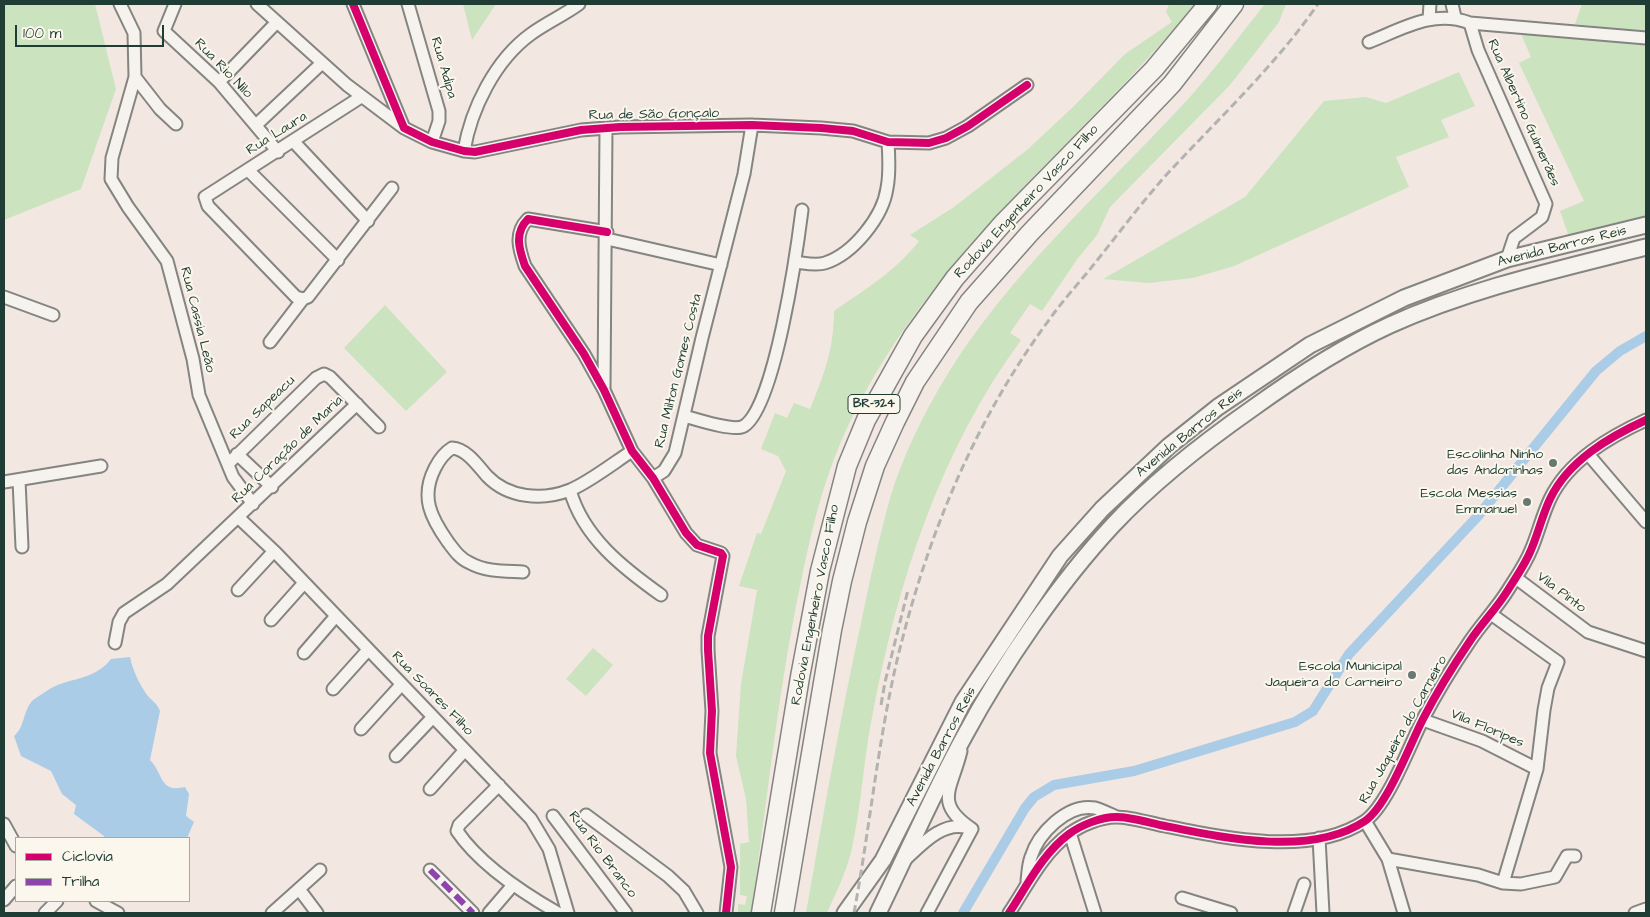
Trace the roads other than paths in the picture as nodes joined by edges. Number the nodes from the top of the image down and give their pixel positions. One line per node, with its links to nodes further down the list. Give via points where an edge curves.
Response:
1 (120, 4): 18 (street, Rua Cassia Leão, via 134,33)
2 (175, 4): 19 (street, Rua Rio Nilo, via 164,31)
3 (257, 4): 13 (street, Rua de São Gonçalo)
4 (353, 4): 25 (street)
5 (408, 4): 28 (street, Rua Adipa, via 439,111)
6 (579, 4): 30 (street, via 532,33 504,62 479,98)
7 (1208, 4): 128 (highway, Rodovia Engenheiro Vasco Filho / BR-324, via 1154,69 1004,222 955,278 913,336 866,420 847,466 820,572)
8 (1234, 4): 116 (highway, Rodovia Engenheiro Vasco Filho / BR-324, via 1172,84 969,302 915,382 895,422 875,466 856,522 842,581)
9 (1430, 4): 12 (street)
10 (1452, 4): 11 (street)
11 (1455, 17): 12 (street); 14 (street)
12 (1429, 19): 16 (street)
13 (277, 22): 17 (street, Rua de São Gonçalo); 19 (street)
14 (1470, 23): 15 (street); 39 (street, Rua Albertino Gulmerães, via 1478,50 1546,204 1542,217 1514,238)
15 (1646, 38)
16 (1368, 42)
17 (322, 63): 21 (street, Rua de São Gonçalo); 23 (street)
18 (135, 77): 22 (street, via 155,104); 55 (street, Rua Cassia Leão, via 112,158 112,179 128,208 167,261 193,359 199,395)
19 (219, 82): 23 (street, Rua Rio Nilo)
20 (1027, 85): 29 (street, Rua de São Gonçalo, via 946,138 929,143)
21 (361, 97): 25 (street, Rua de São Gonçalo); 27 (street, Rua Laura)
22 (176, 124)
23 (256, 125): 31 (street, Rua Rio Nilo)
24 (752, 125): 26 (street, Rua de São Gonçalo); 29 (street, Rua de São Gonçalo, via 853,131); 42 (street, Rua Milton Gomes Costa, via 744,174)
25 (404, 128): 28 (street, Rua de São Gonçalo)
26 (606, 128): 30 (street, Rua de São Gonçalo, via 581,130 487,151); 37 (street)
27 (294, 142): 31 (street, Rua Laura); 35 (street)
28 (432, 142): 30 (street, Rua de São Gonçalo)
29 (888, 142): 41 (street, via 887,190 865,231 851,247 824,263)
30 (464, 151)
31 (278, 152): 32 (street, Rua Laura)
32 (248, 170): 40 (street); 44 (street, Rua Laura, via 207,194 204,199 296,297)
33 (392, 188): 35 (street)
34 (802, 210): 41 (street)
35 (368, 221): 40 (street)
36 (1646, 225): 39 (main road, Avenida Barros Reis)
37 (607, 235): 42 (street); 47 (street); 47 (street, via 528,219 519,234 520,253 525,266)
38 (1646, 247): 84 (main road, Avenida Barros Reis, via 1519,279 1426,310 1321,362 1282,387 1174,467 1113,525 1029,633)
39 (1507, 259): 129 (main road, Avenida Barros Reis, via 1404,298 1310,345 1218,408 1136,476 1102,509 1060,556 968,695 931,761 883,860)
40 (338, 260): 44 (street)
41 (795, 262): 49 (street, via 774,362 762,396 747,422 738,428)
42 (721, 265): 49 (street, Rua Milton Gomes Costa)
43 (4, 297): 45 (street)
44 (303, 300): 46 (street)
45 (53, 316)
46 (270, 342)
47 (604, 390): 52 (street)
48 (357, 404): 51 (street); 53 (street, Rua Sapeacu, via 324,374); 60 (street, Rua Coração de Maria)
49 (684, 416): 57 (street, Rua Milton Gomes Costa, via 670,464)
50 (1646, 422): 54 (street, Rua Jaqueira do Carneiro)
51 (379, 428)
52 (632, 451): 57 (street); 61 (street)
53 (237, 454): 55 (street); 60 (street, Rua Sapeacu)
54 (1588, 454): 64 (street); 68 (street, Rua Jaqueira do Carneiro, via 1550,498 1531,551)
55 (228, 464): 62 (street, Rua Cassia Leão, via 232,476)
56 (100, 466): 58 (street)
57 (652, 478): 127 (street, via 691,540 722,556 708,650 712,711 710,753 731,867)
58 (18, 480): 59 (street); 65 (street)
59 (4, 482)
60 (272, 487): 62 (street, Rua Coração de Maria)
61 (570, 490): 67 (street, via 513,494 497,486 458,449 448,450 437,463 426,491 427,506 436,525 456,552 468,563 486,570); 71 (street, via 582,522 596,540 635,577)
62 (253, 504): 63 (street, Rua Coração de Maria)
63 (239, 518): 66 (street, Rua Soares Filho); 75 (street, Rua Coração de Maria, via 156,593 124,613)
64 (1646, 522)
65 (22, 547)
66 (274, 551): 69 (street, Rua Soares Filho); 70 (street)
67 (523, 572)
68 (1516, 578): 72 (street, Rua Jaqueira do Carneiro); 77 (street, Vila Pinto, via 1588,632)
69 (304, 583): 73 (street, Rua Soares Filho); 74 (street)
70 (238, 590)
71 (661, 595)
72 (1491, 614): 82 (street, Rua Jaqueira do Carneiro, via 1466,647); 87 (street, via 1556,659 1558,664 1548,688)
73 (336, 616): 76 (street, Rua Soares Filho); 78 (street)
74 (271, 620)
75 (115, 643)
76 (368, 650): 79 (street, Rua Soares Filho); 80 (street)
77 (1646, 651)
78 (304, 653)
79 (401, 685): 81 (street, Rua Soares Filho); 83 (street)
80 (333, 689)
81 (433, 717): 85 (street, Rua Soares Filho); 86 (street)
82 (1423, 720): 87 (street, Vila Floripes, via 1482,741); 93 (street, Rua Jaqueira do Carneiro, via 1382,801)
83 (361, 729)
84 (965, 735): 95 (street, via 947,797 956,819); 101 (main road, Avenida Barros Reis)
85 (465, 750): 88 (street, Rua Soares Filho); 89 (street)
86 (396, 756)
87 (1538, 769): 105 (street)
88 (499, 785): 107 (street, via 457,830 467,844); 124 (street, Rua Soares Filho, via 531,819 542,836 555,866)
89 (430, 789)
90 (586, 815): 126 (street, via 668,876 684,891)
91 (553, 816): 125 (street, Rua Rio Branco)
92 (1116, 817): 96 (street, Rua Jaqueira do Carneiro); 97 (street, Rua Jaqueira do Carneiro, via 1222,837 1292,842); 109 (street, Rua Jaqueira do Carneiro, via 1094,808 1077,810 1060,819 1043,834 1031,857)
93 (1365, 821): 97 (street, Rua Jaqueira do Carneiro); 100 (street)
94 (4, 824): 98 (street)
95 (972, 829): 101 (street, via 954,826 940,832); 132 (street)
96 (1070, 833): 109 (street, via 1042,862); 134 (street)
97 (1319, 838): 137 (street)
98 (15, 844)
99 (1575, 856): 105 (street, via 1568,856 1557,877 1521,884)
100 (1388, 859): 105 (street, via 1478,874); 138 (street)
101 (904, 861): 104 (main road, Avenida Barros Reis)
102 (320, 870): 110 (street)
103 (430, 870): 121 (street)
104 (894, 881): 130 (main road, Avenida Barros Reis); 131 (street)
105 (1503, 883)
106 (1304, 884): 136 (street)
107 (513, 885): 122 (street); 123 (street)
108 (15, 887): 112 (street)
109 (1026, 887): 133 (street)
110 (299, 889): 119 (street); 120 (street)
111 (1182, 898): 135 (street)
112 (4, 900)
113 (55, 902): 117 (street)
114 (98, 902): 118 (street)
115 (1646, 908): 139 (street)
116 (784, 912)
117 (45, 913)
118 (118, 913)
119 (272, 913)
120 (317, 913)
121 (473, 913)
122 (488, 913)
123 (558, 913)
124 (568, 913)
125 (626, 913)
126 (696, 913)
127 (726, 913)
128 (762, 913)
129 (845, 913)
130 (878, 913)
131 (886, 913)
132 (927, 913)
133 (1009, 913)
134 (1095, 913)
135 (1231, 913)
136 (1294, 913)
137 (1323, 913)
138 (1404, 913)
139 (1635, 913)

